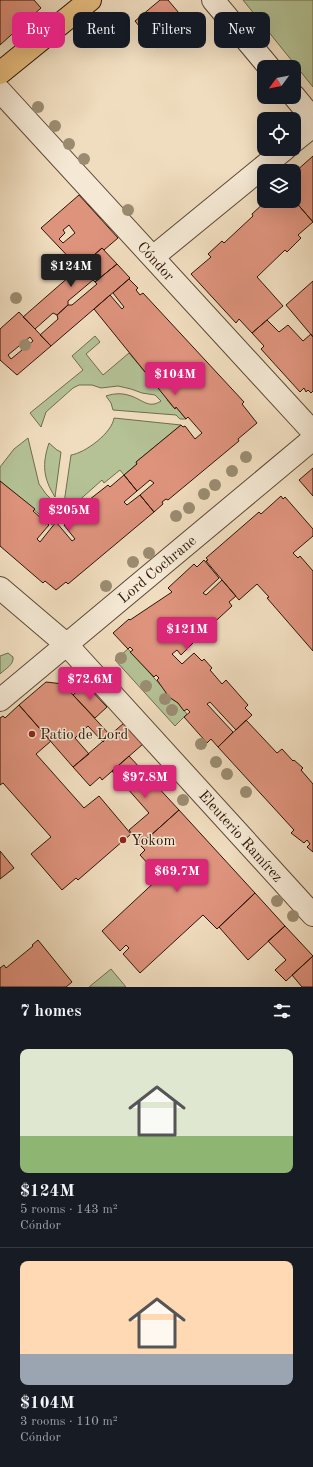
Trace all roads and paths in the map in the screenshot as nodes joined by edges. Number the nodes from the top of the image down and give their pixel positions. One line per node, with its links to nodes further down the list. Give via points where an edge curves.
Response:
1 (213, 0): 3 (street)
2 (86, 1): 4 (main road)
3 (263, 60)
4 (0, 73)
5 (0, 91): 11 (street, Cóndor)
6 (301, 104): 7 (street)
7 (313, 119)
8 (313, 126): 9 (street)
9 (301, 135)
10 (276, 156): 11 (street)
11 (153, 257): 12 (street, Cóndor)
12 (313, 432)
13 (313, 439): 15 (street, Lord Cochrane)
14 (0, 588): 15 (street, Eleuterio Ramírez)
15 (67, 645): 16 (street, Lord Cochrane); 17 (street, Eleuterio Ramírez)
16 (0, 700)
17 (313, 915)

